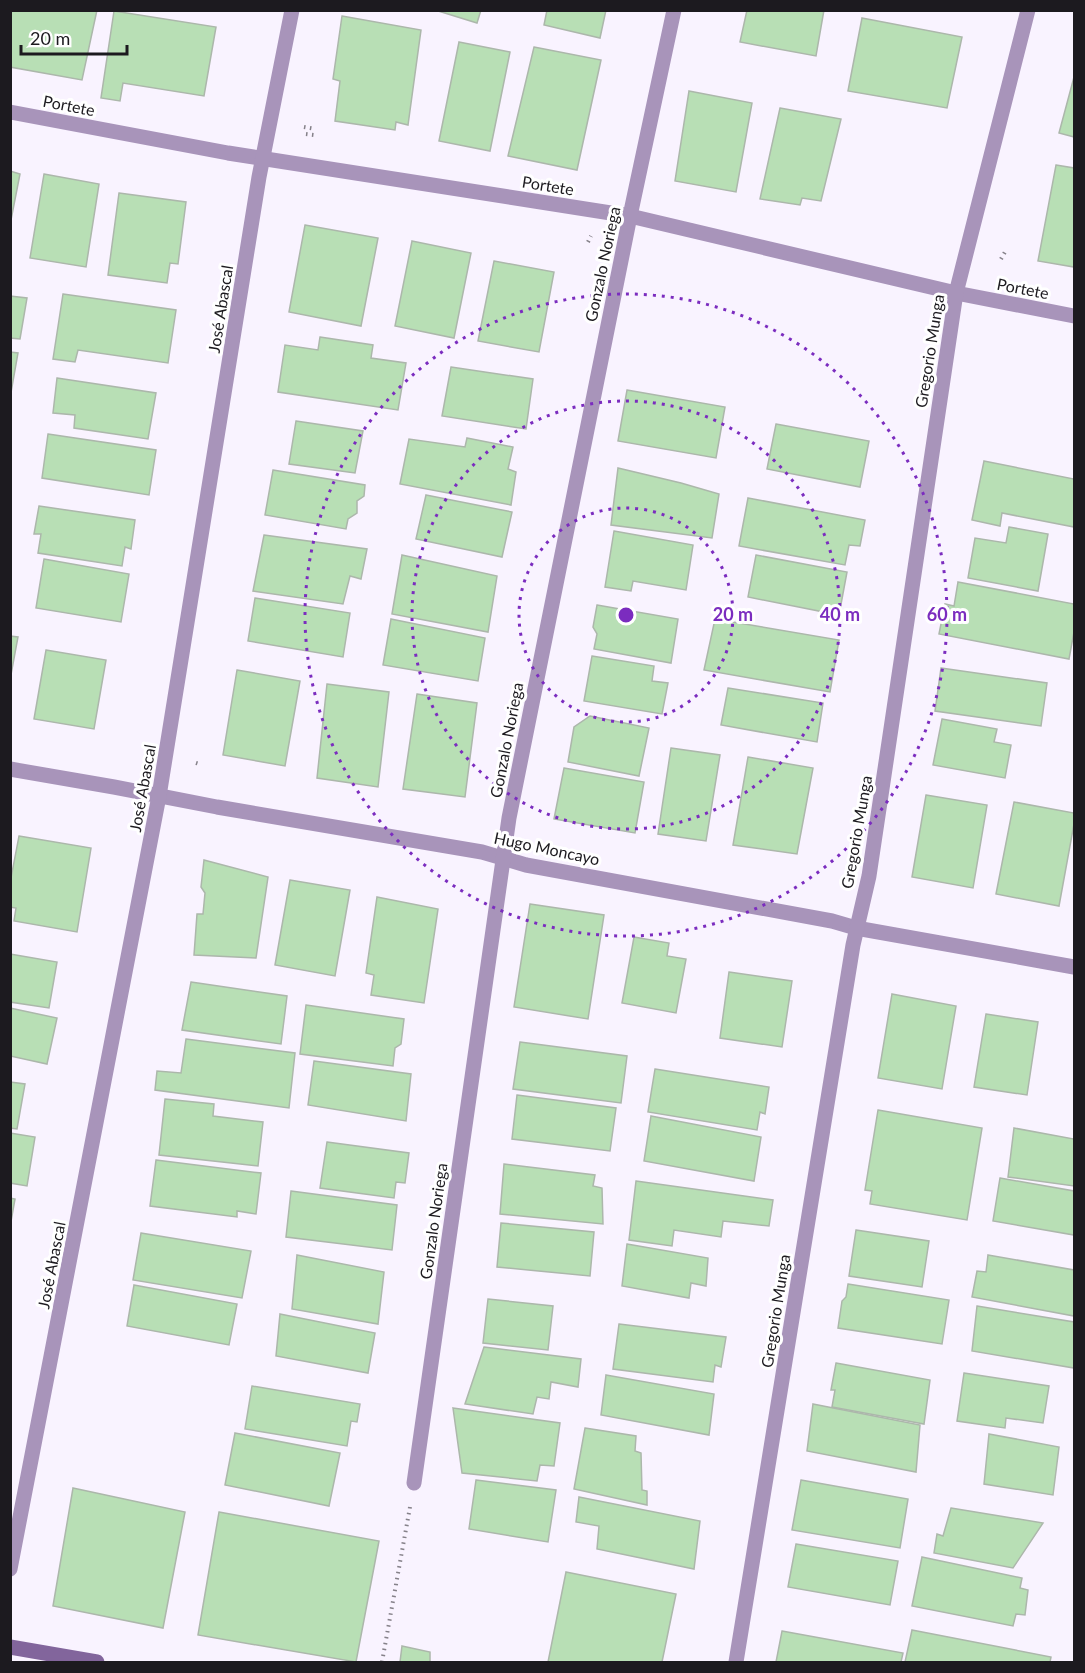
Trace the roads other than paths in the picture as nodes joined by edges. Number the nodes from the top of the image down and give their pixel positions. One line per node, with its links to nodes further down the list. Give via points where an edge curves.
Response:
1 (292, 10): 5 (street, José Abascal)
2 (674, 10): 6 (street, Gonzalo Noriega)
3 (1028, 10): 7 (street, Gregorio Munga)
4 (10, 112): 5 (street, Portete)
5 (263, 159): 6 (street, Portete); 10 (street, José Abascal)
6 (630, 216): 7 (street, Portete); 11 (street, Gonzalo Noriega)
7 (956, 293): 8 (street, Portete); 12 (street, Gregorio Munga, via 869,876)
8 (1074, 316)
9 (10, 769): 10 (street, Hugo Moncayo)
10 (159, 796): 11 (street, Hugo Moncayo); 15 (street, José Abascal)
11 (503, 857): 12 (street, Hugo Moncayo, via 526,865); 14 (street, Gonzalo Noriega)
12 (856, 928): 13 (street, Hugo Moncayo); 18 (street, Gregorio Munga)
13 (1074, 967)
14 (414, 1484)
15 (10, 1569)
16 (10, 1647): 17 (main road)
17 (97, 1662)
18 (735, 1662)

